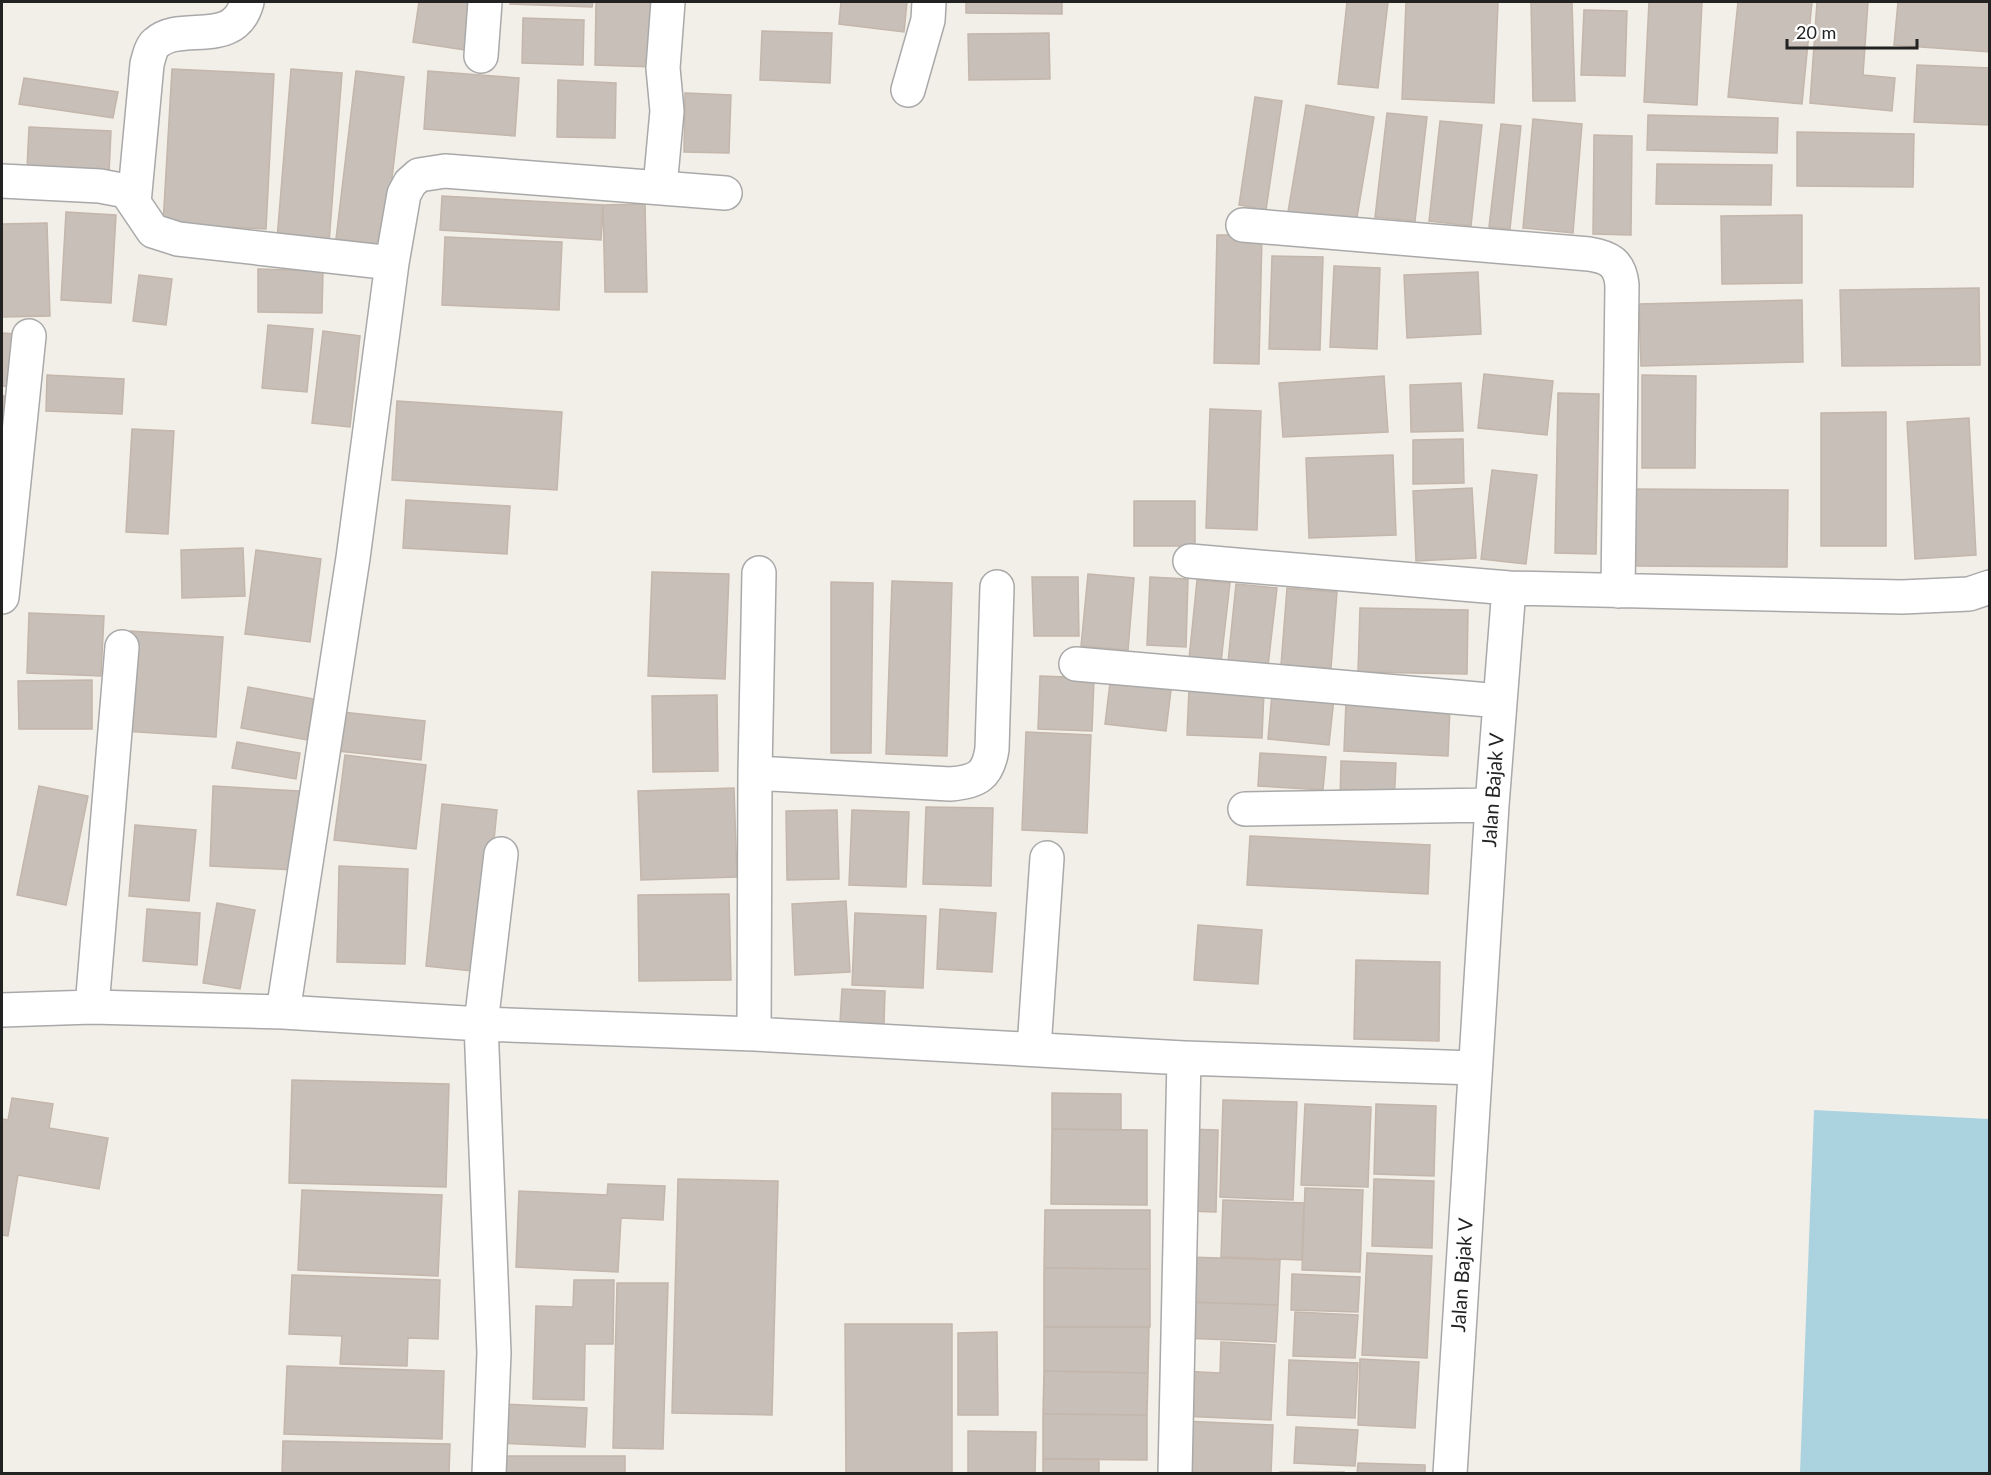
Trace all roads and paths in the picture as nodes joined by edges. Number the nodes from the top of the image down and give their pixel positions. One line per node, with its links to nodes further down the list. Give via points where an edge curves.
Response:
1 (247, 2): 10 (street, via 244,13 221,30 166,36 154,44 147,64)
2 (485, 2): 5 (street)
3 (668, 2): 8 (street, via 663,68 667,111)
4 (929, 2): 6 (street, via 928,20)
5 (481, 56)
6 (908, 90)
7 (2, 181): 10 (street, via 118,189 126,191)
8 (660, 187): 9 (street); 12 (street, via 445,171 419,175 404,194)
9 (725, 193)
10 (134, 203): 12 (street, via 153,231 162,236)
11 (1243, 225): 19 (street, via 1589,254 1610,259 1618,267 1622,285)
12 (392, 263): 31 (street, via 353,558)
13 (29, 336): 20 (street)
14 (1190, 561): 18 (street)
15 (759, 573): 24 (street)
16 (997, 587): 24 (street, via 992,749 983,776 976,781 950,784)
17 (1989, 587): 19 (street, via 1969,594 1902,597)
18 (1509, 588): 19 (street); 23 (street, Jalan Bajak V)
19 (1618, 591)
20 (2, 597)
21 (122, 646): 29 (street)
22 (1076, 664): 23 (street)
23 (1500, 701): 25 (street, Jalan Bajak V)
24 (755, 773): 33 (street)
25 (1492, 805): 26 (street); 36 (street, Jalan Bajak V)
26 (1245, 809)
27 (501, 854): 32 (street)
28 (1047, 858): 34 (street)
29 (92, 1007): 30 (street); 31 (street)
30 (2, 1010)
31 (283, 1012): 32 (street)
32 (482, 1024): 33 (street); 37 (street, via 494,1353)
33 (754, 1034): 34 (street)
34 (1034, 1048): 35 (street)
35 (1184, 1058): 36 (street); 38 (street)
36 (1475, 1068): 39 (street, Jalan Bajak V)
37 (489, 1473)
38 (1175, 1473)
39 (1450, 1473)

